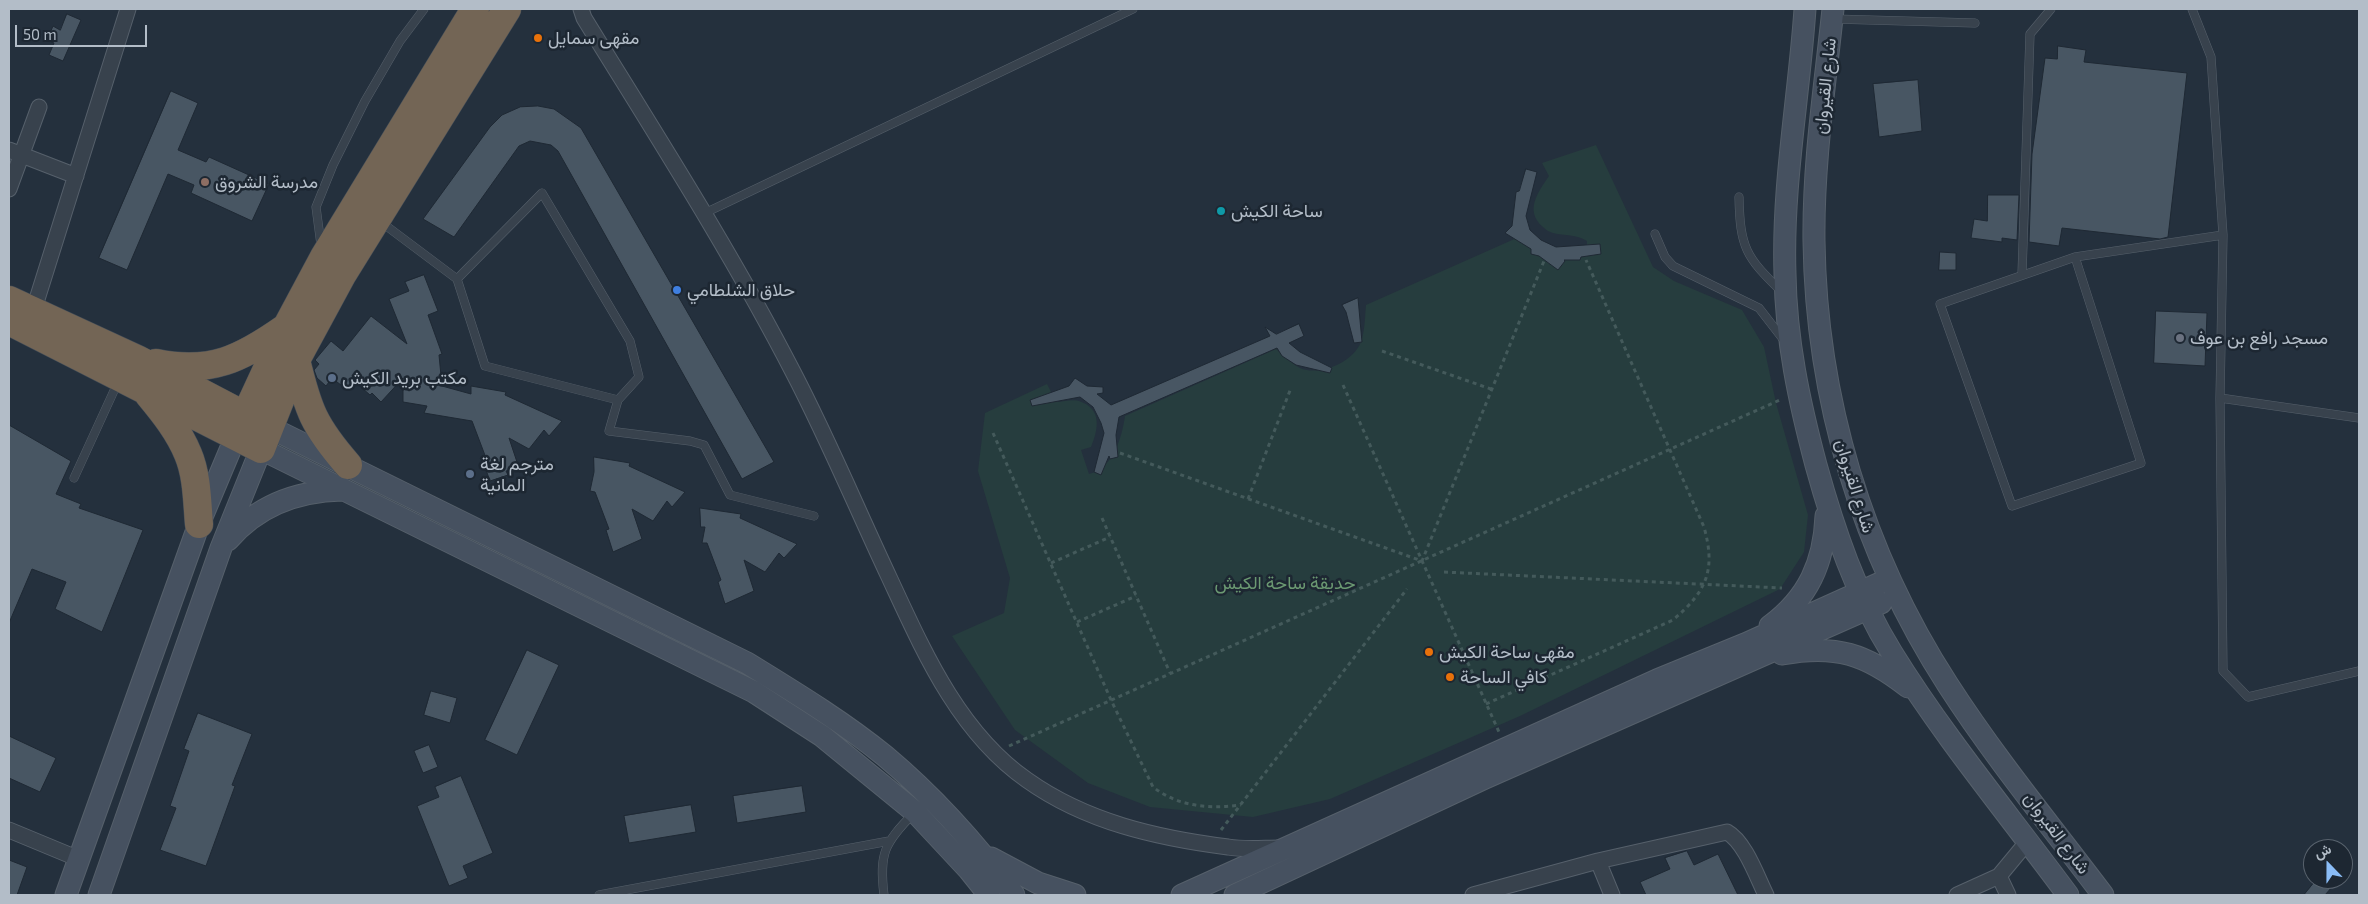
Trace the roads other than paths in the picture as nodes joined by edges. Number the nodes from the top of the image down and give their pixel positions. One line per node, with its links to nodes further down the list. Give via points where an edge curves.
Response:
1 (128, 9): 14 (street)
2 (424, 9): 21 (lane, via 365,101 316,207)
3 (474, 9): 21 (highway)
4 (507, 9): 18 (highway)
5 (581, 9): 17 (street)
6 (1132, 9): 17 (lane)
7 (1805, 9): 25 (main road, شارع القيروان, via 1785,236)
8 (2051, 9): 23 (lane, via 2030,34)
9 (2192, 9): 20 (lane, via 2211,57)
10 (1832, 14): 11 (lane); 44 (main road, شارع القيروان, via 1814,239 1818,315 1824,365 1853,484 1870,537)
11 (1974, 23)
12 (39, 107): 13 (street)
13 (15, 153): 14 (street); 15 (street)
14 (76, 176): 27 (street)
15 (9, 190)
16 (1738, 197): 25 (lane, via 1739,221 1748,253 1755,265)
17 (705, 213): 53 (street, via 794,372 918,638 948,692 982,740 1026,780 1083,812 1135,831 1230,848)
18 (376, 218): 24 (lane); 30 (highway)
19 (1655, 234): 29 (lane, via 1662,252 1673,266 1759,308)
20 (2223, 235): 22 (lane); 33 (lane)
21 (324, 257): 28 (highway)
22 (2075, 257): 23 (lane); 23 (lane, via 2141,463 2012,506 1940,304)
23 (2022, 274)
24 (457, 279): 34 (lane, via 485,366); 34 (lane, via 542,194 630,342 639,377)
25 (1786, 297): 29 (main road, شارع القيروان)
26 (9, 300): 27 (highway)
27 (21, 317): 31 (highway)
28 (286, 328): 31 (highway, via 254,350 228,361 201,367); 36 (highway)
29 (1791, 350): 40 (main road, شارع القيروان, via 1797,392)
30 (296, 360): 37 (highway); 38 (highway, via 313,418)
31 (130, 369): 32 (highway); 36 (highway); 39 (lane)
32 (146, 390): 36 (highway); 42 (highway, via 174,428 188,454 194,476)
33 (2220, 398): 35 (lane); 47 (lane, via 2223,671 2248,697)
34 (618, 400): 41 (lane, via 609,431 704,445 730,495)
35 (2359, 418)
36 (240, 426): 37 (highway); 42 (main road)
37 (265, 438): 38 (main road); 43 (main road)
38 (346, 477): 43 (main road, via 320,490 275,503 236,530); 49 (main road, via 754,692 822,736); 54 (main road, via 763,672 885,756 917,784)
39 (74, 478)
40 (1827, 503): 45 (main road, شارع القيروان); 46 (main road, via 1825,542 1817,570 1805,589)
41 (814, 516)
42 (198, 524): 55 (main road)
43 (221, 548): 59 (main road)
44 (1893, 588): 45 (main road); 73 (main road, شارع القيروان, via 1947,684)
45 (1864, 600): 46 (main road); 48 (main road, شارع القيروان)
46 (1750, 652): 48 (main road, via 1832,650 1863,657 1888,671); 53 (main road, via 1657,680); 66 (main road)
47 (2359, 671)
48 (1920, 697): 52 (main road, شارع القيروان)
49 (916, 812): 51 (lane); 62 (main road)
50 (9, 830): 55 (street)
51 (888, 841): 60 (lane); 61 (lane, via 881,869)
52 (2028, 841): 57 (street); 72 (main road, شارع القيروان)
53 (1289, 848): 65 (main road)
54 (982, 853): 63 (main road); 64 (main road, via 1038,883)
55 (79, 859): 58 (main road)
56 (1598, 861): 67 (street); 68 (street); 69 (street, via 1727,832 1741,845)
57 (1999, 876): 70 (street); 71 (street)
58 (66, 895)
59 (99, 895)
60 (598, 895)
61 (884, 895)
62 (989, 895)
63 (1014, 895)
64 (1075, 895)
65 (1182, 895)
66 (1235, 895)
67 (1473, 895)
68 (1612, 895)
69 (1766, 895)
70 (1957, 895)
71 (2008, 895)
72 (2068, 895)
73 (2103, 895)

